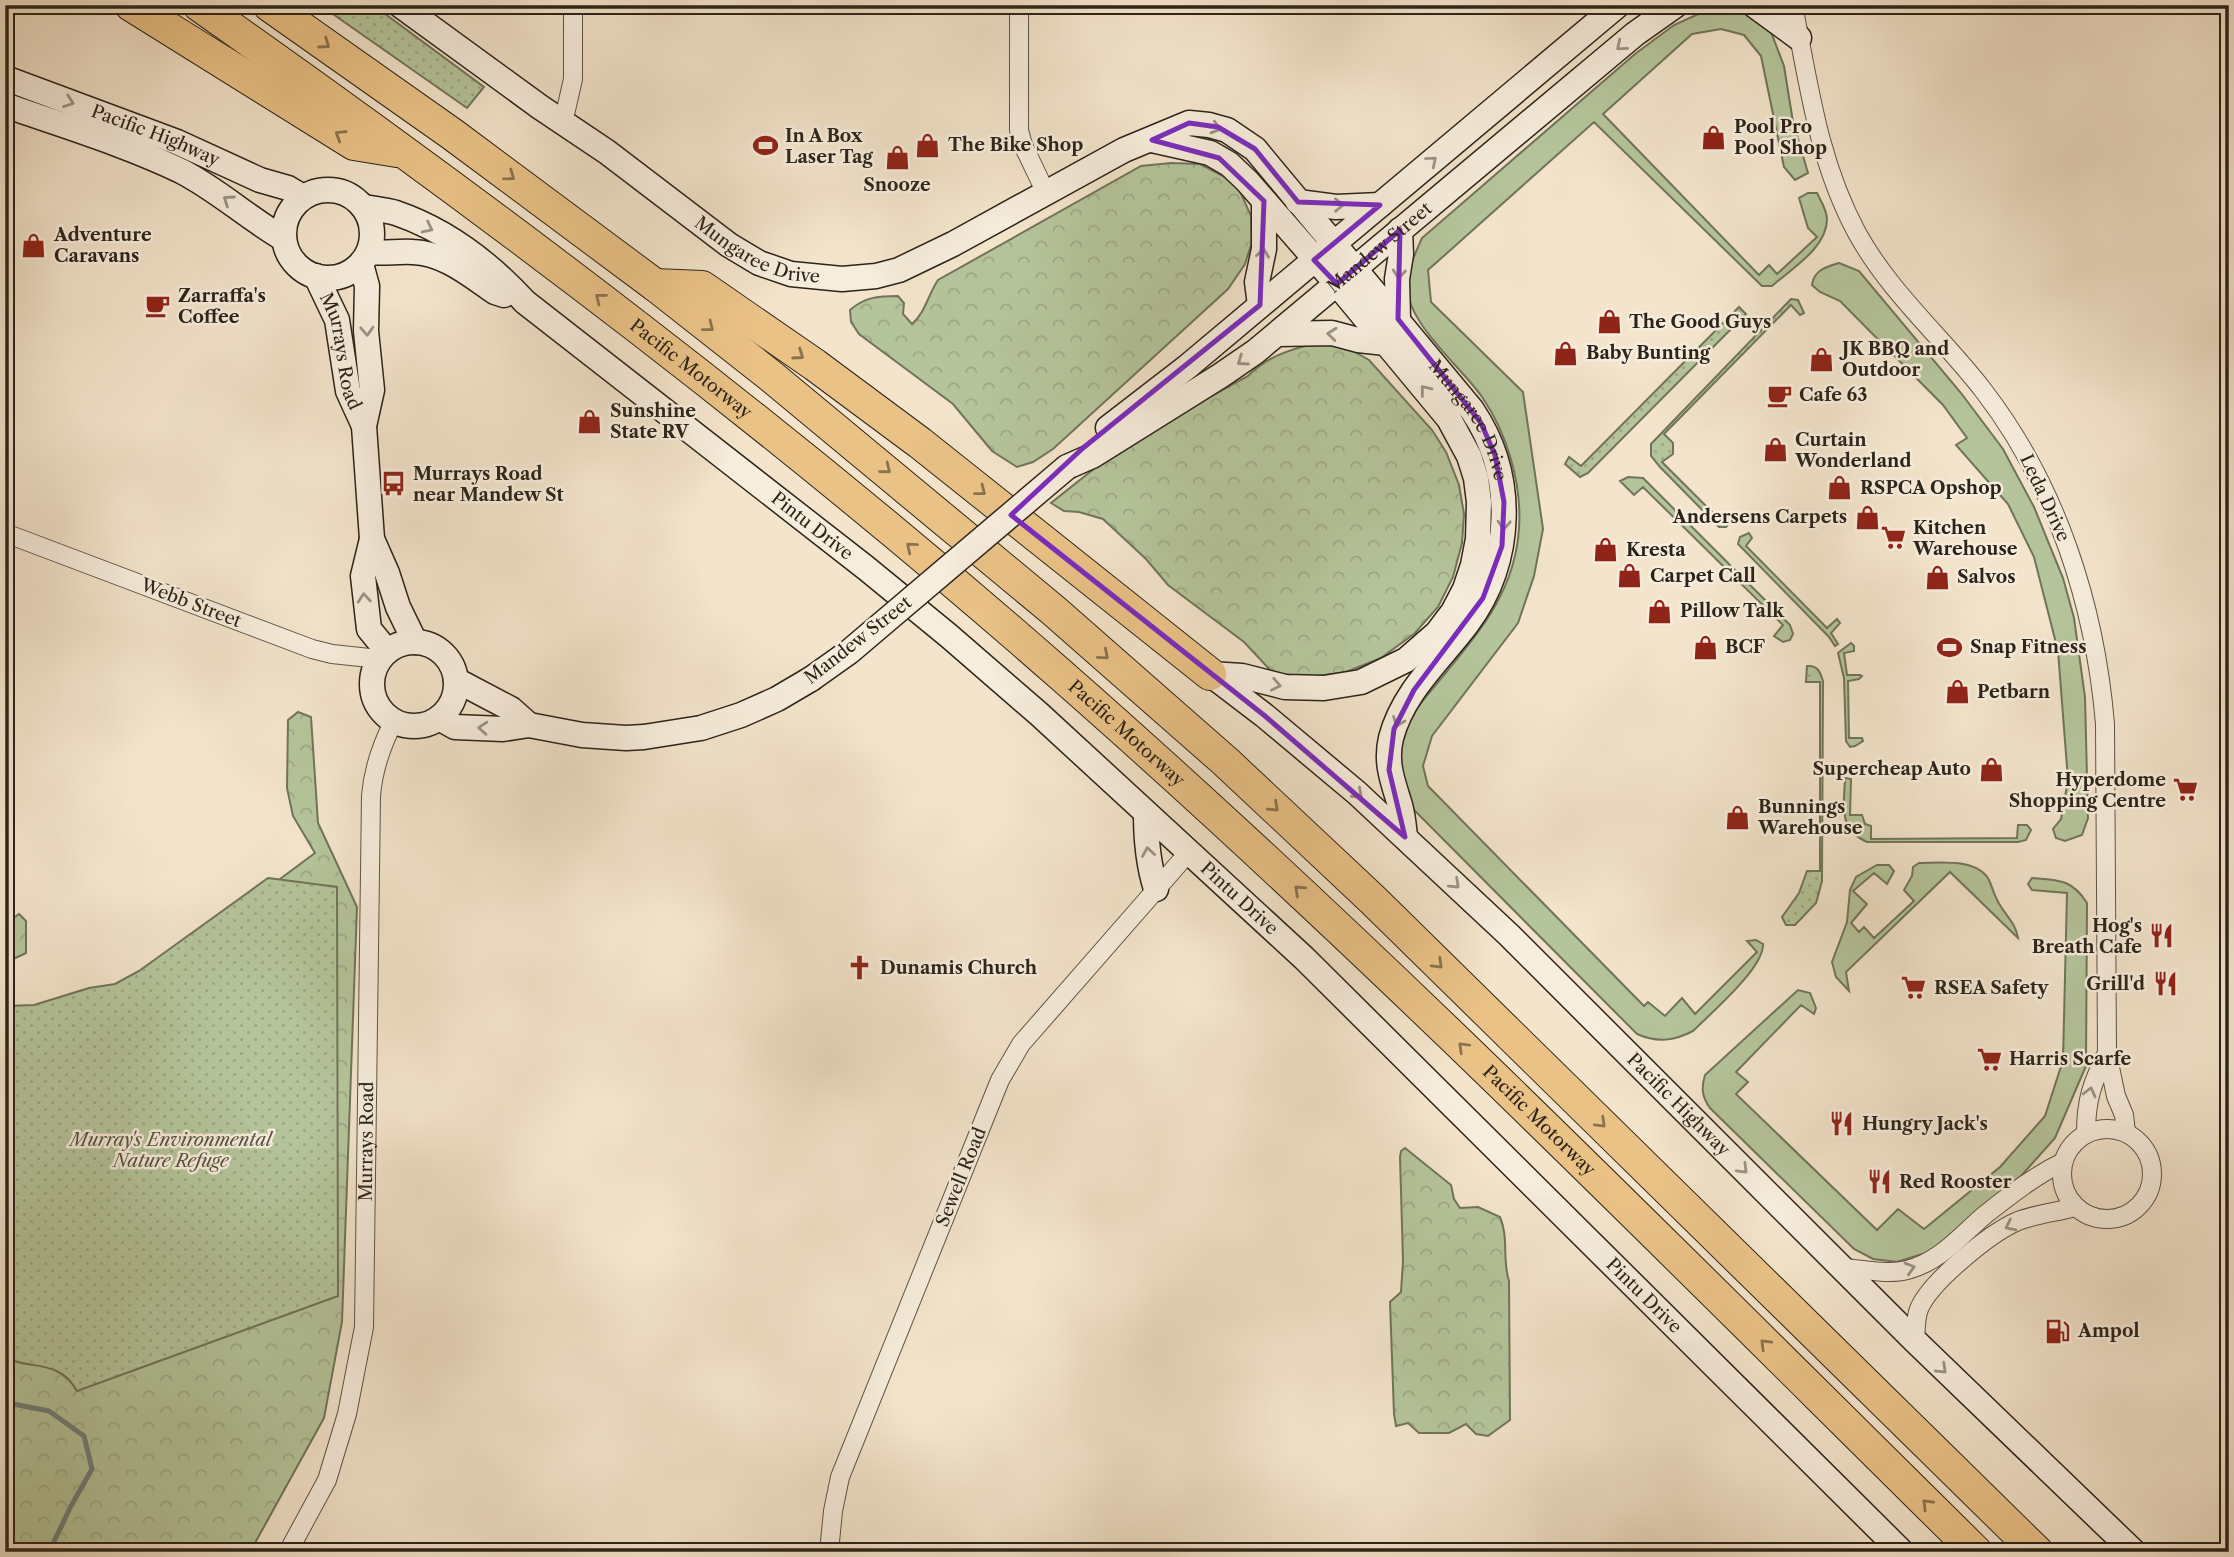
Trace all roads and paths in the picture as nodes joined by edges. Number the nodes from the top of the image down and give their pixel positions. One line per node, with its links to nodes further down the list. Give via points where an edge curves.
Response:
1 (131, 5): 16 (highway, one-way to 1, via 354,144)
2 (199, 5): 16 (highway, Pacific Motorway)
3 (269, 5): 30 (highway, one-way to 30)
4 (400, 5): 14 (street, Mungaree Drive)
5 (573, 5): 14 (street, via 573,79)
6 (1019, 5): 17 (street, via 1019,130)
7 (1618, 5): 21 (street, Mandew Street, one-way to 7)
8 (1676, 5): 23 (street, Mandew Street, one-way to 23)
9 (1754, 5): 11 (street)
10 (1794, 6): 11 (street, Leda Drive)
11 (1799, 38): 51 (street, Leda Drive, via 1826,162 1858,236 1885,276 2006,423 2055,516 2082,588 2105,724)
12 (5, 78): 18 (street, Pacific Highway, one-way to 18, via 177,142)
13 (5, 105): 24 (street, Pacific Highway, one-way to 13, via 180,171)
14 (563, 123): 17 (street, Mungaree Drive, via 739,252 770,268 804,276 853,279 899,270)
15 (1152, 140): 17 (street, Mungaree Drive, via 1132,146); 19 (street, Mungaree Drive, via 1203,150 1219,158); 20 (street, Mungaree Drive, one-way to 20, via 1189,123 1227,130 1255,149)
16 (405, 153): 61 (highway, Pacific Motorway, one-way to 16, via 1468,1052 1128,734 828,477 598,296)
17 (1046, 193)
18 (303, 197): 22 (street, via 315,191 342,191); 24 (street, via 288,215)
19 (1264, 201): 27 (street, Mungaree Drive); 32 (street, one-way to 19, via 1257,282 1264,249)
20 (1298, 202): 21 (street, one-way to 21, via 1336,207); 25 (street, Mungaree Drive)
21 (1380, 205): 25 (street, Mandew Street)
22 (364, 206): 26 (street, via 373,229); 31 (street, Pintu Drive, one-way to 31, via 395,213 455,242 505,279)
23 (1400, 230): 29 (street, Mandew Street); 33 (street, one-way to 33)
24 (284, 239): 28 (street, via 294,262)
25 (1333, 244): 27 (street, Mandew Street); 29 (street, Mungaree Drive)
26 (365, 258): 28 (street, via 340,276); 31 (street, Pintu Drive, via 431,254 495,292); 36 (street, Murrays Road, one-way to 36, via 372,390)
27 (1314, 260): 29 (street, Mungaree Drive); 32 (street, Mandew Street)
28 (316, 276): 36 (street, Murrays Road, via 337,320 348,391)
29 (1346, 276): 33 (street, Mungaree Drive); 34 (street, Mandew Street); 35 (street, Mungaree Drive)
30 (655, 285): 42 (highway, one-way to 42, via 702,287 815,365); 62 (highway, one-way to 62, via 901,482 1226,762 1373,900)
31 (525, 302): 47 (street, Pintu Drive, via 949,636)
32 (1260, 305): 37 (street, Mandew Street, via 1083,447)
33 (1398, 319): 48 (street, Mungaree Drive, one-way to 48, via 1481,423 1495,455 1504,502 1502,546 1483,598 1414,691 1394,729 1390,770)
34 (1278, 334): 35 (street, one-way to 34, via 1332,332); 37 (street, Mandew Street, one-way to 37, via 1220,376)
35 (1386, 343): 42 (street, Mungaree Drive, one-way to 35, via 1299,688 1361,682 1417,652 1437,634 1460,600 1480,526 1473,466 1455,427)
36 (364, 426): 39 (street, Murrays Road)
37 (1067, 467): 46 (street, Mandew Street, bridge, via 849,652 777,699 741,715 645,737 605,738)
38 (5, 533): 41 (street, Webb Street, via 312,649)
39 (372, 539): 40 (street, Murrays Road); 41 (street, Murrays Road, one-way to 39, via 369,629 362,576)
40 (415, 642): 41 (street, via 395,646); 43 (street, via 438,649)
41 (383, 655): 45 (street, via 371,686 382,713)
42 (1210, 674): 48 (street, Pacific Highway, one-way to 48, via 1316,758)
43 (456, 680): 44 (street, via 452,701); 46 (street, Mandew Street, via 512,709)
44 (439, 718): 45 (street, via 417,726); 46 (street, Mandew Street, one-way to 44, via 455,727)
45 (394, 722): 58 (street, Murrays Road, via 375,771 371,796 364,1327 347,1415 327,1480)
46 (529, 725)
47 (1146, 814): 49 (street, Pintu Drive); 50 (street, one-way to 47, via 1150,871)
48 (1405, 837): 56 (street, Pacific Highway, one-way to 56)
49 (1188, 853): 50 (street, Sewell Road); 60 (street, Pintu Drive, via 1304,958)
50 (1156, 889): 59 (street, Sewell Road, via 1021,1044 1000,1080 840,1476)
51 (2107, 1053): 52 (street, Leda Drive); 53 (street, Leda Drive, one-way to 51, via 2092,1081)
52 (2126, 1132): 53 (street, via 2099,1129); 55 (street, via 2148,1154 2152,1167 2148,1195 2139,1206 2114,1219 2099,1219)
53 (2086, 1133): 54 (street, via 2068,1150)
54 (2063, 1162): 55 (street, via 2063,1186); 56 (street, one-way to 54, via 1894,1272 1919,1266)
55 (2076, 1207): 57 (street, one-way to 57, via 2016,1222 1987,1238 1926,1298 1918,1312)
56 (1843, 1268): 57 (street, Pacific Highway)
57 (1914, 1341): 63 (street, Pacific Highway, one-way to 63)
58 (288, 1552)
59 (829, 1552)
60 (1902, 1552)
61 (1976, 1552)
62 (2037, 1552)
63 (2134, 1552)

